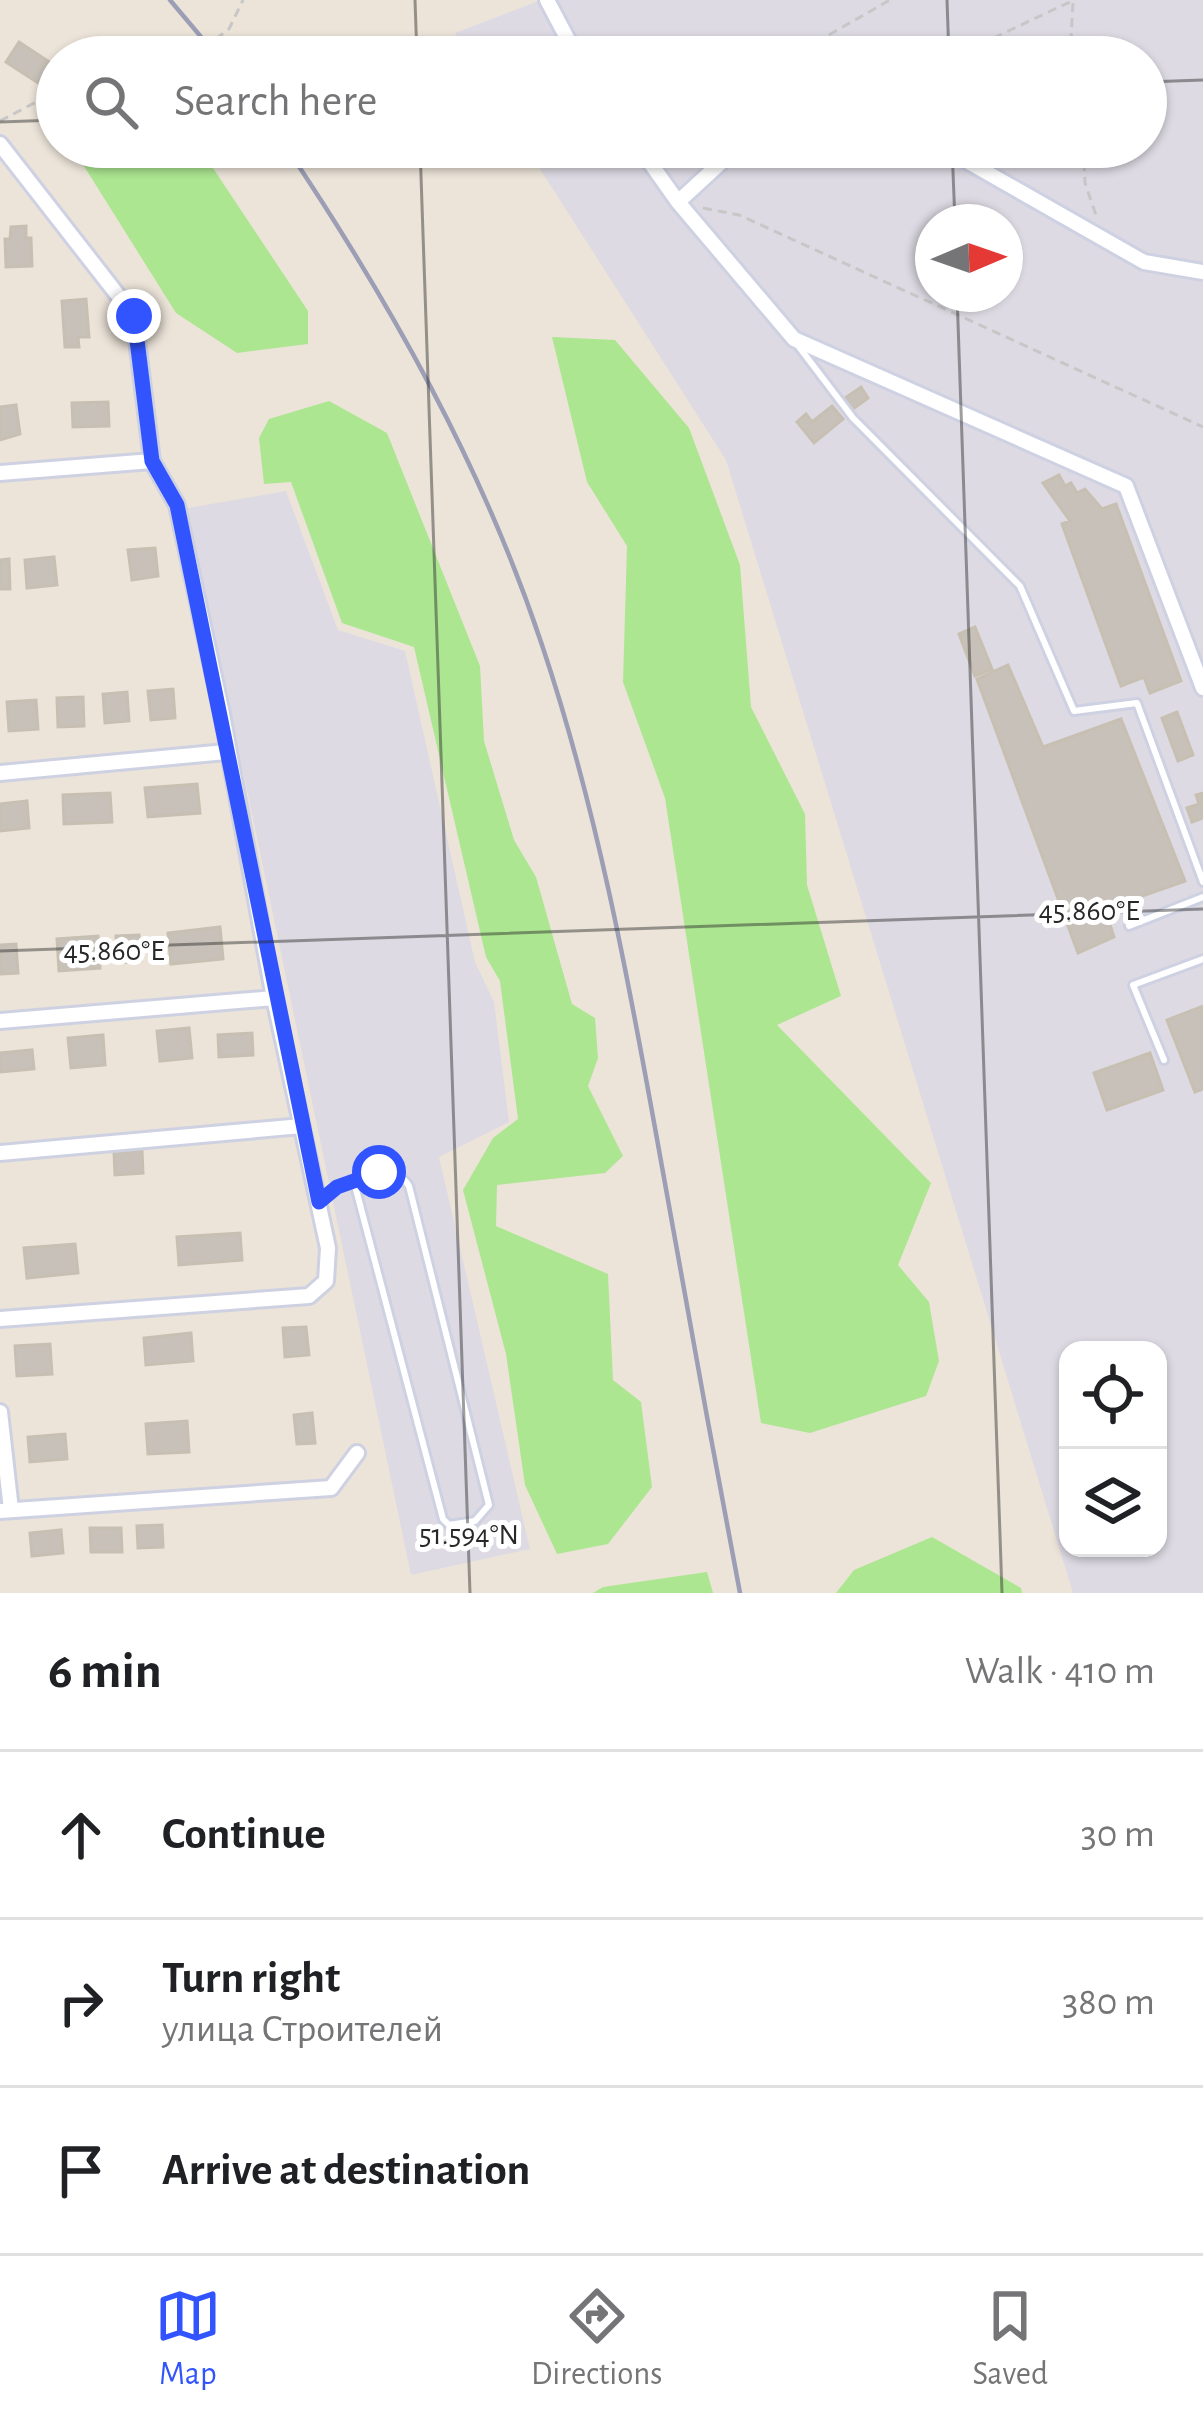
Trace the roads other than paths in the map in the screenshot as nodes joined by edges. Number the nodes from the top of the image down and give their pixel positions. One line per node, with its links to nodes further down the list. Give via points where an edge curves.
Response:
1 (547, 0): 2 (street)
2 (566, 36)
3 (0, 144): 10 (street, via 134,316)
4 (654, 168): 7 (street)
5 (715, 168): 7 (street)
6 (980, 168): 8 (street, via 1144,262)
7 (678, 202): 9 (street)
8 (1203, 272)
9 (794, 339): 12 (street, via 1126,486); 15 (lane, via 853,418 1020,586 1074,711 1137,703)
10 (152, 461): 11 (street); 13 (street, via 177,505)
11 (0, 473)
12 (1203, 688)
13 (226, 752): 14 (street); 19 (street)
14 (0, 773)
15 (1203, 883)
16 (1203, 897): 17 (lane)
17 (1130, 926)
18 (1203, 959): 21 (lane, via 1133,985)
19 (274, 998): 20 (street); 22 (street)
20 (0, 1021)
21 (1164, 1060)
22 (302, 1126): 23 (street); 25 (street)
23 (0, 1153)
24 (354, 1182): 24 (lane, via 392,1171 410,1186 489,1504 476,1521 443,1519); 25 (lane)
25 (319, 1202): 26 (street, via 326,1281 309,1296)
26 (0, 1319)
27 (0, 1412): 29 (street)
28 (357, 1453): 29 (street, via 332,1488)
29 (6, 1510)

